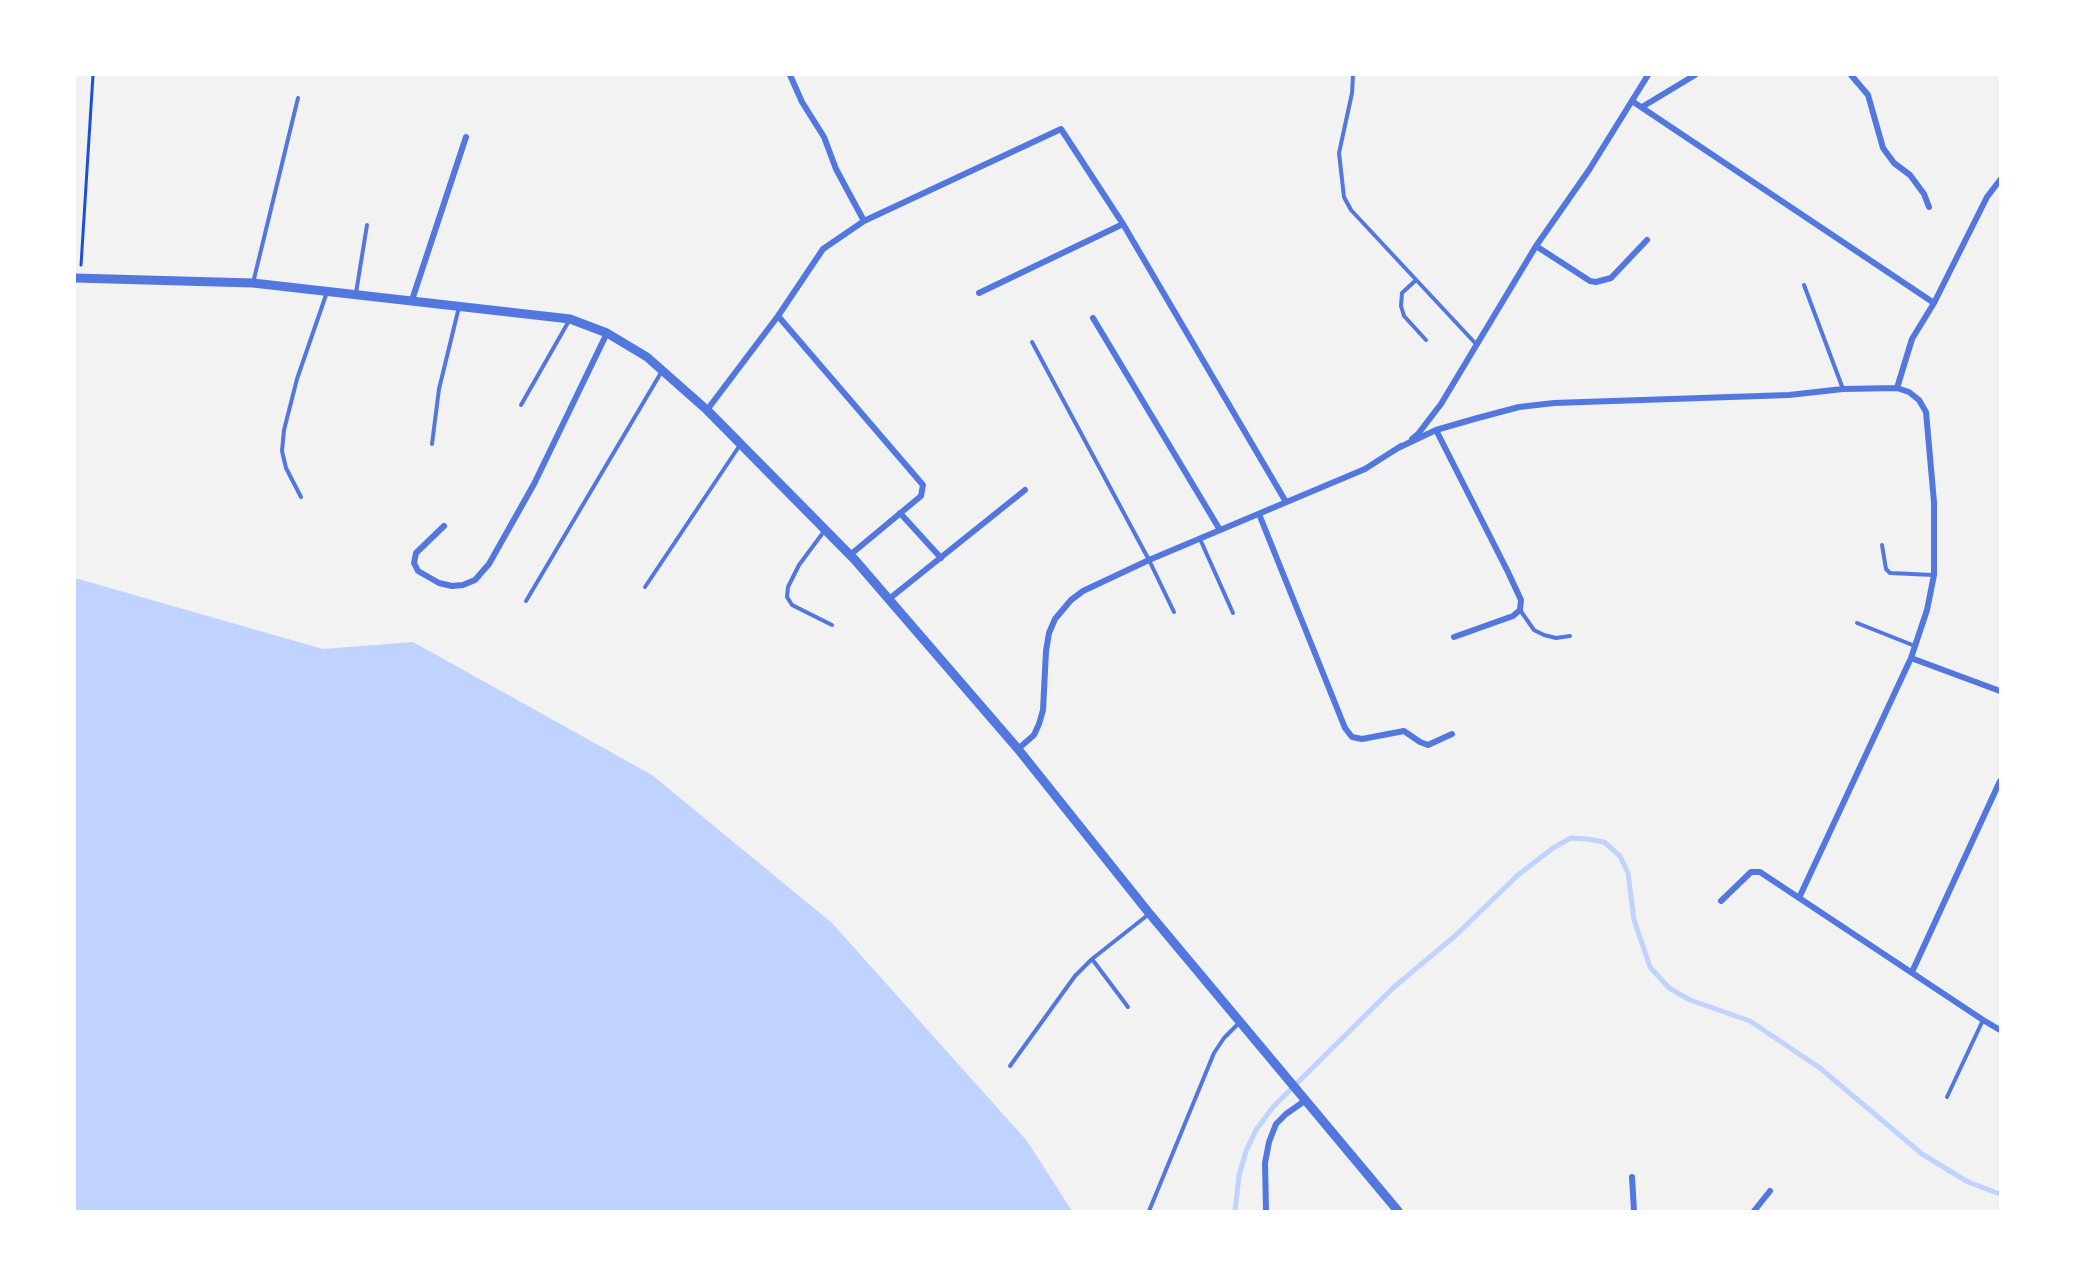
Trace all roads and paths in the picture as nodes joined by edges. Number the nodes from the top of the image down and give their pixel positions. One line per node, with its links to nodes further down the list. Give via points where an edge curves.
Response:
1 (93, 75): 18 (path)
2 (790, 75): 13 (street)
3 (1353, 75): 19 (lane, via 1339,153 1344,197 1351,210)
4 (1648, 75): 8 (street)
5 (1695, 75): 9 (street)
6 (1851, 75): 12 (street, via 1868,95 1882,148 1910,175)
7 (298, 98): 20 (lane)
8 (1632, 101): 9 (street); 17 (street)
9 (1642, 107): 26 (street)
10 (466, 137): 25 (street)
11 (2000, 180): 26 (street, via 1987,197)
12 (1929, 207)
13 (864, 221): 14 (street, via 1061,129); 28 (street, via 823,249)
14 (1123, 224): 23 (street); 46 (street)
15 (367, 225): 24 (lane)
16 (1647, 240): 17 (street, via 1611,278 1596,282)
17 (1536, 246): 34 (street)
18 (78, 278): 20 (street)
19 (1416, 280): 32 (lane, via 1402,293 1401,306 1404,316); 34 (lane)
20 (253, 283): 22 (street)
21 (1804, 285): 37 (lane)
22 (328, 291): 24 (street); 45 (lane, via 284,430 282,451 286,468)
23 (979, 293)
24 (356, 294): 25 (street)
25 (412, 300): 27 (street)
26 (1934, 303): 36 (street, via 1912,339)
27 (459, 306): 29 (street); 41 (lane, via 439,389)
28 (778, 316): 39 (street); 47 (street, via 923,485 921,496)
29 (570, 318): 31 (street); 38 (lane)
30 (1093, 318): 51 (street)
31 (607, 333): 35 (street); 49 (street, via 534,484 476,580 452,586 418,571 414,563 416,553)
32 (1426, 340)
33 (1032, 342): 56 (lane)
34 (1476, 344): 43 (street, via 1430,420)
35 (662, 371): 39 (street); 60 (lane)
36 (1897, 388): 37 (street); 57 (street, via 1919,400 1926,412 1934,502)
37 (1843, 390): 40 (street, via 1554,403 1519,407)
38 (521, 405)
39 (707, 410): 42 (street)
40 (1436, 430): 43 (street); 61 (street, via 1508,572 1521,600)
41 (432, 444)
42 (740, 444): 50 (street); 58 (lane)
43 (1398, 448): 46 (street, via 1365,469)
44 (1025, 490): 55 (street)
45 (301, 497)
46 (1286, 502): 48 (street)
47 (900, 513): 54 (street); 55 (street)
48 (1259, 514): 51 (street); 71 (street, via 1352,737 1362,739 1404,731 1428,745)
49 (444, 526)
50 (826, 529): 54 (street); 65 (lane, via 799,565 787,597 792,604)
51 (1220, 530): 52 (street)
52 (1200, 538): 56 (street); 63 (lane)
53 (1882, 544): 57 (lane, via 1890,573)
54 (850, 555): 59 (street)
55 (941, 558): 59 (street)
56 (1149, 560): 62 (lane); 72 (street, via 1083,591 1055,619 1046,651 1043,710 1034,735)
57 (1934, 575): 68 (street)
58 (645, 587)
59 (889, 599): 72 (street)
60 (526, 601)
61 (1520, 610): 66 (lane, via 1534,630 1556,638); 67 (street)
62 (1174, 612)
63 (1233, 613)
64 (1857, 623): 68 (lane)
65 (832, 625)
66 (1570, 636)
67 (1454, 637)
68 (1916, 646): 69 (street)
69 (1911, 658): 70 (street); 74 (street)
70 (2000, 691)
71 (1452, 734)
72 (1018, 749): 76 (street)
73 (2000, 781): 78 (street)
74 (1799, 898): 75 (street, via 1766,875 1751,872); 78 (street)
75 (1721, 901)
76 (1149, 914): 77 (lane); 81 (street)
77 (1092, 959): 79 (lane); 83 (lane, via 1075,976)
78 (1912, 972): 80 (street)
79 (1128, 1007)
80 (1983, 1020): 82 (street); 85 (lane)
81 (1240, 1022): 84 (street); 88 (lane, via 1214,1053)
82 (2000, 1030)
83 (1010, 1066)
84 (1303, 1097): 89 (street, via 1276,1124 1269,1142 1265,1163); 90 (street)
85 (1947, 1097)
86 (1632, 1176): 91 (street)
87 (1770, 1191): 92 (street)
88 (1149, 1211)
89 (1266, 1211)
90 (1398, 1211)
91 (1634, 1211)
92 (1754, 1211)

